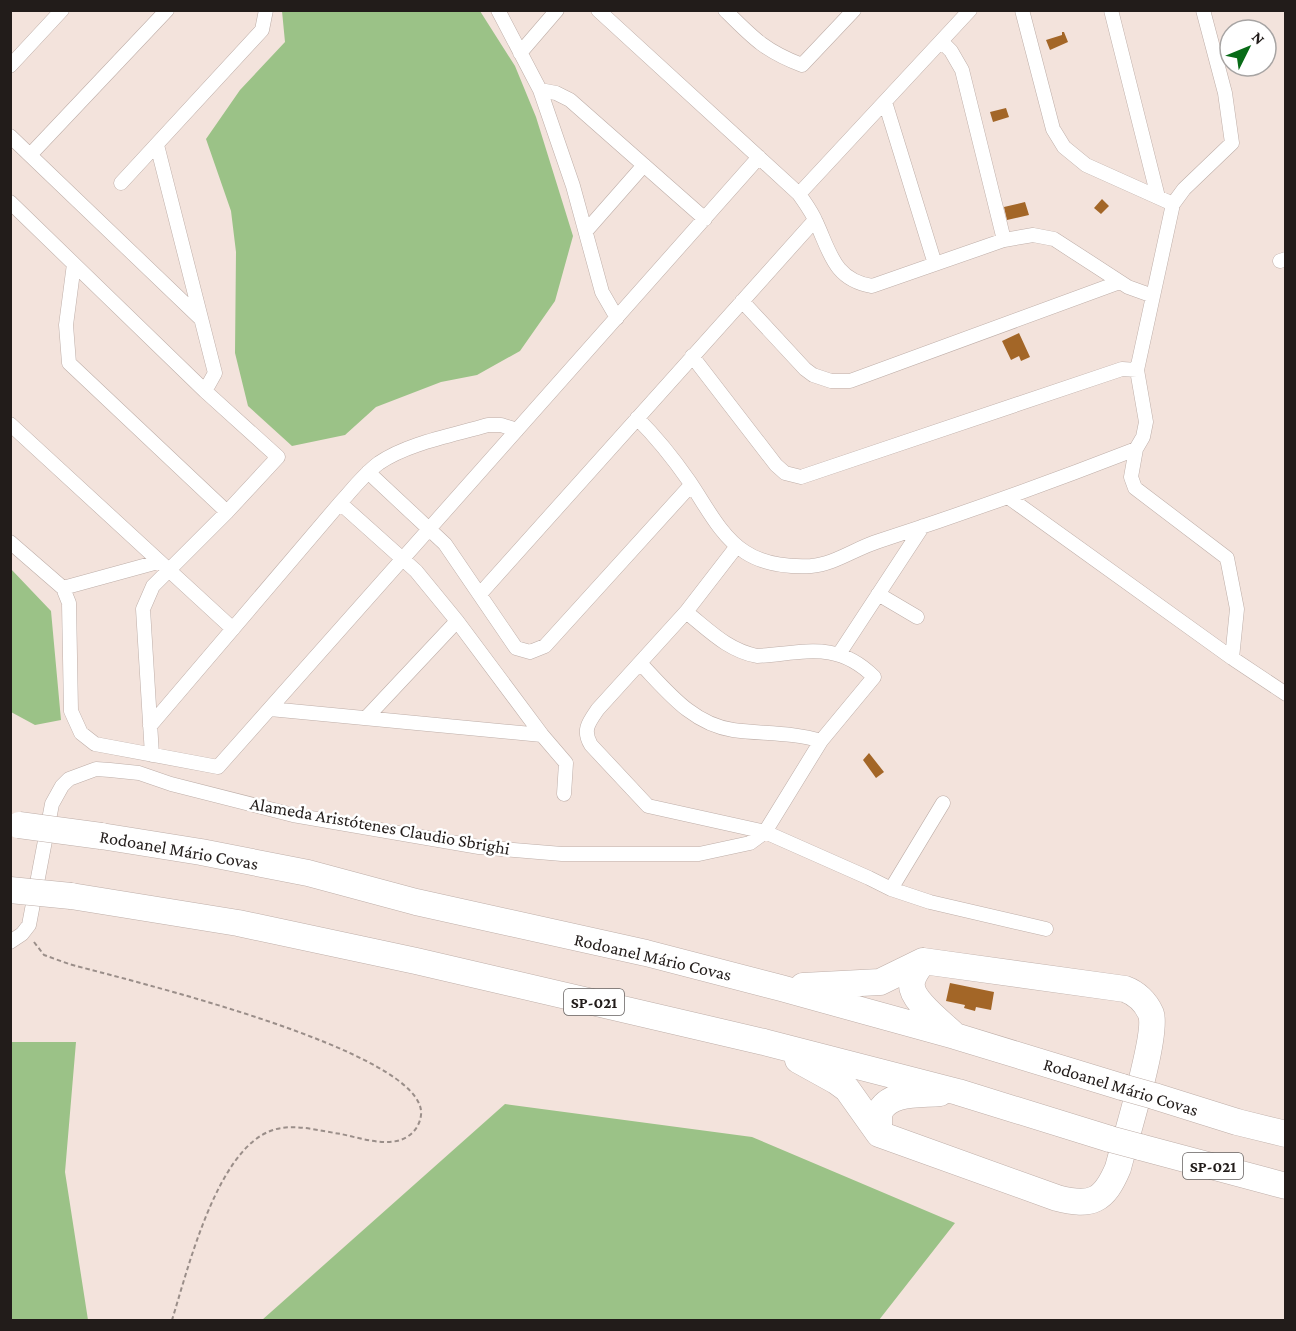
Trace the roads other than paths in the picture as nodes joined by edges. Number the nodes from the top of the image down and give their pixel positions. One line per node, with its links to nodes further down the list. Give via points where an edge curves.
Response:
1 (62, 10): 15 (street)
2 (167, 10): 20 (street)
3 (266, 10): 19 (street, via 262,30)
4 (498, 10): 14 (street)
5 (557, 10): 14 (street)
6 (598, 10): 21 (street)
7 (725, 10): 8 (street, via 760,44 778,56 802,64)
8 (854, 10)
9 (970, 10): 13 (street)
10 (1022, 10): 25 (street, via 1058,138 1086,165)
11 (1112, 10): 25 (street)
12 (1203, 10): 27 (street, via 1225,93 1232,143)
13 (942, 42): 17 (street); 31 (street, via 962,70)
14 (520, 53): 16 (street)
15 (10, 66)
16 (540, 90): 22 (street, via 570,100); 30 (street)
17 (885, 102): 24 (street); 33 (street)
18 (10, 136): 20 (street)
19 (156, 145): 23 (street); 38 (street)
20 (30, 155): 38 (street)
21 (759, 157): 24 (street); 28 (street)
22 (644, 165): 28 (street); 30 (street)
23 (122, 183)
24 (799, 194): 29 (street)
25 (1158, 197): 27 (street)
26 (10, 202): 32 (street)
27 (1173, 204): 35 (street)
28 (705, 219): 37 (street)
29 (815, 220): 33 (street, via 832,261 857,282 872,286); 36 (street)
30 (586, 231): 37 (street, via 602,292)
31 (1004, 240): 33 (street); 34 (street, via 1033,235 1054,239)
32 (74, 264): 41 (street); 50 (street, via 66,326 69,363)
33 (935, 264)
34 (1120, 282): 35 (street); 36 (street, via 841,382 822,379 805,369)
35 (1153, 296): 40 (street)
36 (742, 301): 39 (street)
37 (617, 318): 44 (street)
38 (201, 319): 41 (street, via 215,373)
39 (692, 356): 40 (street, via 776,465 785,473 801,477 1122,369); 42 (street)
40 (1137, 370): 45 (street, via 1146,422)
41 (205, 391): 50 (street, via 278,457)
42 (637, 418): 47 (street, via 660,441); 58 (street)
43 (10, 424): 56 (street)
44 (517, 430): 46 (street, via 488,425 399,452); 52 (street)
45 (1136, 449): 48 (street); 65 (street, via 1131,477 1135,488 1227,558 1237,609)
46 (368, 472): 49 (street); 52 (street)
47 (691, 485): 54 (street); 58 (street, via 544,646 530,652 516,648)
48 (1008, 497): 51 (street); 65 (street)
49 (340, 503): 55 (street); 63 (street)
50 (227, 512): 56 (street)
51 (923, 526): 54 (street, via 810,566 768,563); 59 (street)
52 (430, 529): 55 (street); 58 (street)
53 (10, 542): 57 (street)
54 (737, 546): 60 (street)
55 (403, 560): 62 (street); 68 (street)
56 (163, 566): 57 (street); 63 (street); 70 (street, via 143,609)
57 (63, 588): 73 (street, via 69,603 71,711 76,726 95,744)
58 (480, 594)
59 (879, 594): 61 (street); 64 (street)
60 (686, 612): 64 (street, via 724,644 746,654); 66 (street)
61 (917, 617)
62 (457, 621): 69 (street); 71 (street)
63 (233, 628): 70 (street)
64 (839, 654): 72 (street, via 861,664 874,677)
65 (1233, 658): 67 (street)
66 (640, 663): 72 (street, via 683,707 712,724); 77 (street, via 586,726 591,746 648,806)
67 (1286, 694)
68 (270, 709): 69 (street); 73 (street, via 218,768)
69 (366, 718): 71 (street)
70 (150, 726): 73 (street)
71 (542, 735): 74 (street, via 566,763)
72 (821, 741): 77 (street)
73 (152, 755)
74 (564, 794)
75 (943, 802): 79 (street)
76 (15, 824): 83 (highway, Rodoanel Mário Covas, bridge, via 201,852 308,873)
77 (765, 832): 79 (street); 81 (street, Alameda Aristótenes Claudio Sbrighi, via 750,843 699,854 562,854 478,847 293,815 139,773 96,769 69,779 52,804 29,925)
78 (10, 890): 85 (highway, SP-021, bridge, via 71,896 249,926)
79 (891, 890): 80 (street)
80 (1046, 929)
81 (10, 942)
82 (923, 961): 83 (highway, via 880,982); 84 (highway, via 911,983 913,992); 87 (highway, via 1125,989 1138,996 1150,1013 1152,1038 1118,1168 1111,1185 1095,1200 1082,1203 1057,1198)
83 (781, 988): 84 (highway, Rodoanel Mário Covas)
84 (955, 1036): 88 (highway, Rodoanel Mário Covas, bridge)
85 (764, 1041): 86 (highway, SP-021); 87 (highway, via 842,1084)
86 (958, 1092): 87 (highway, via 890,1100 879,1113); 89 (highway, SP-021, bridge)
87 (879, 1134)
88 (1286, 1134)
89 (1286, 1186)

